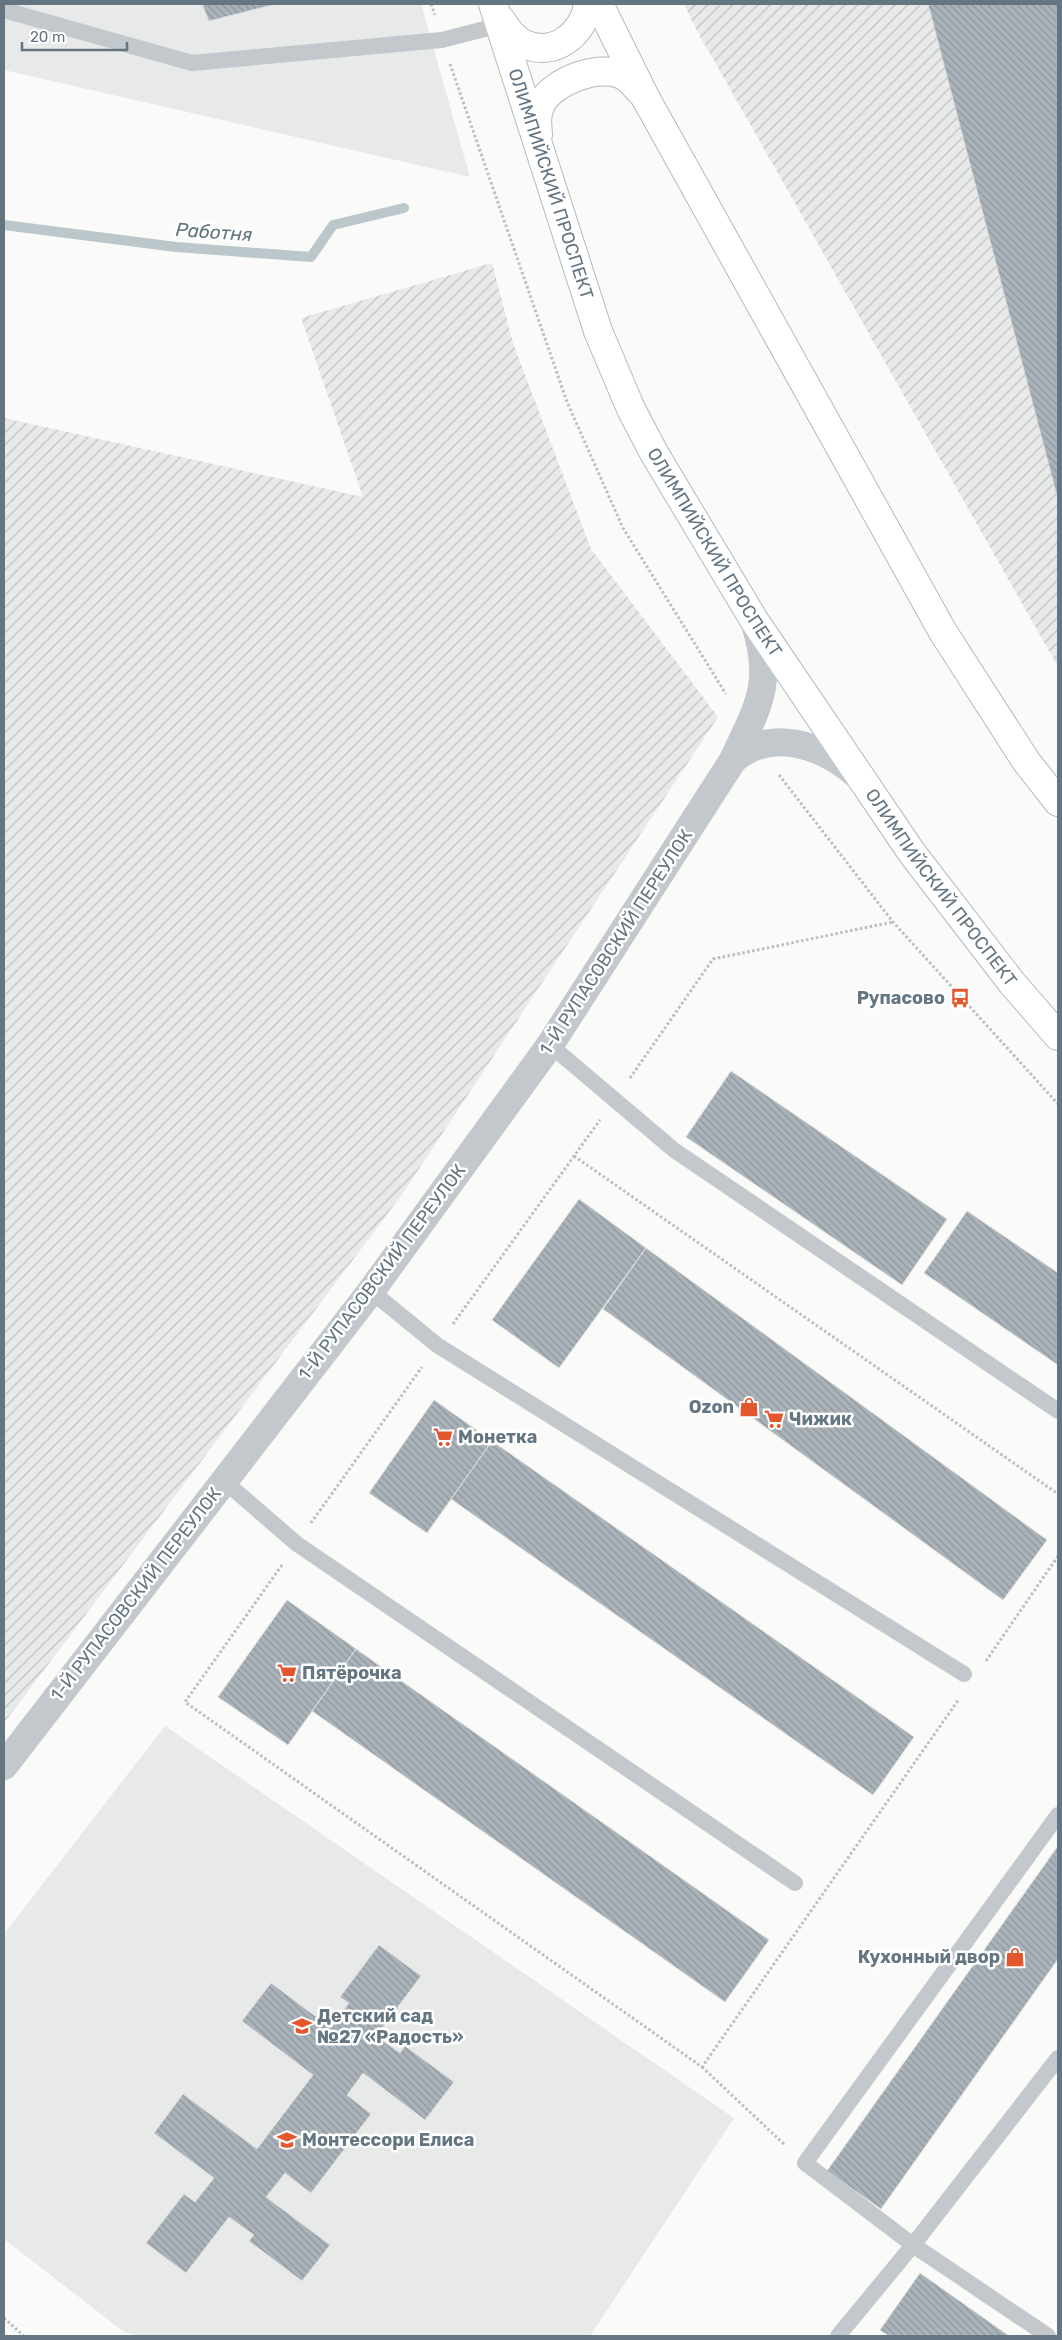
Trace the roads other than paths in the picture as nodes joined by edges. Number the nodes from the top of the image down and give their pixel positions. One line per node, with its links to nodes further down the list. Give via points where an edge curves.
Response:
1 (588, 4): 4 (main road, via 581,27 568,41 552,47 521,43)
2 (599, 4): 5 (main road)
3 (4, 10): 4 (lane, via 192,63 442,40)
4 (496, 14): 6 (main road, ОЛИМПИЙСКИЙ ПРОСПЕКТ)
5 (645, 97): 6 (main road, via 627,77 613,72 597,72 564,83 541,103 536,116); 10 (main road, via 943,632 1026,760)
6 (539, 146): 7 (main road, ОЛИМПИЙСКИЙ ПРОСПЕКТ, via 598,331 631,409)
7 (754, 620): 8 (street, 1-Й РУПАСОВСКИЙ ПЕРЕУЛОК, via 765,664 764,681 753,718); 9 (main road, ОЛИМПИЙСКИЙ ПРОСПЕКТ)
8 (733, 760): 9 (street, 1-Й РУПАСОВСКИЙ ПЕРЕУЛОК, via 742,752 762,744 800,744 827,753); 12 (street, 1-Й РУПАСОВСКИЙ ПЕРЕУЛОК)
9 (862, 780): 11 (main road, ОЛИМПИЙСКИЙ ПРОСПЕКТ, via 924,868)
10 (1058, 802)
11 (1058, 1036)
12 (550, 1045): 13 (street, 1-Й РУПАСОВСКИЙ ПЕРЕУЛОК); 14 (lane, via 674,1150)
13 (371, 1291): 15 (street, 1-Й РУПАСОВСКИЙ ПЕРЕУЛОК); 16 (lane, via 438,1345)
14 (1058, 1412)
15 (223, 1480): 17 (street, 1-Й РУПАСОВСКИЙ ПЕРЕУЛОК); 19 (lane, via 297,1544)
16 (964, 1674)
17 (4, 1766)
18 (1058, 1815): 21 (lane, via 805,2163)
19 (795, 1883)
20 (1058, 2058): 21 (lane)
21 (913, 2245): 22 (lane); 23 (lane)
22 (838, 2336)
23 (1048, 2336)

